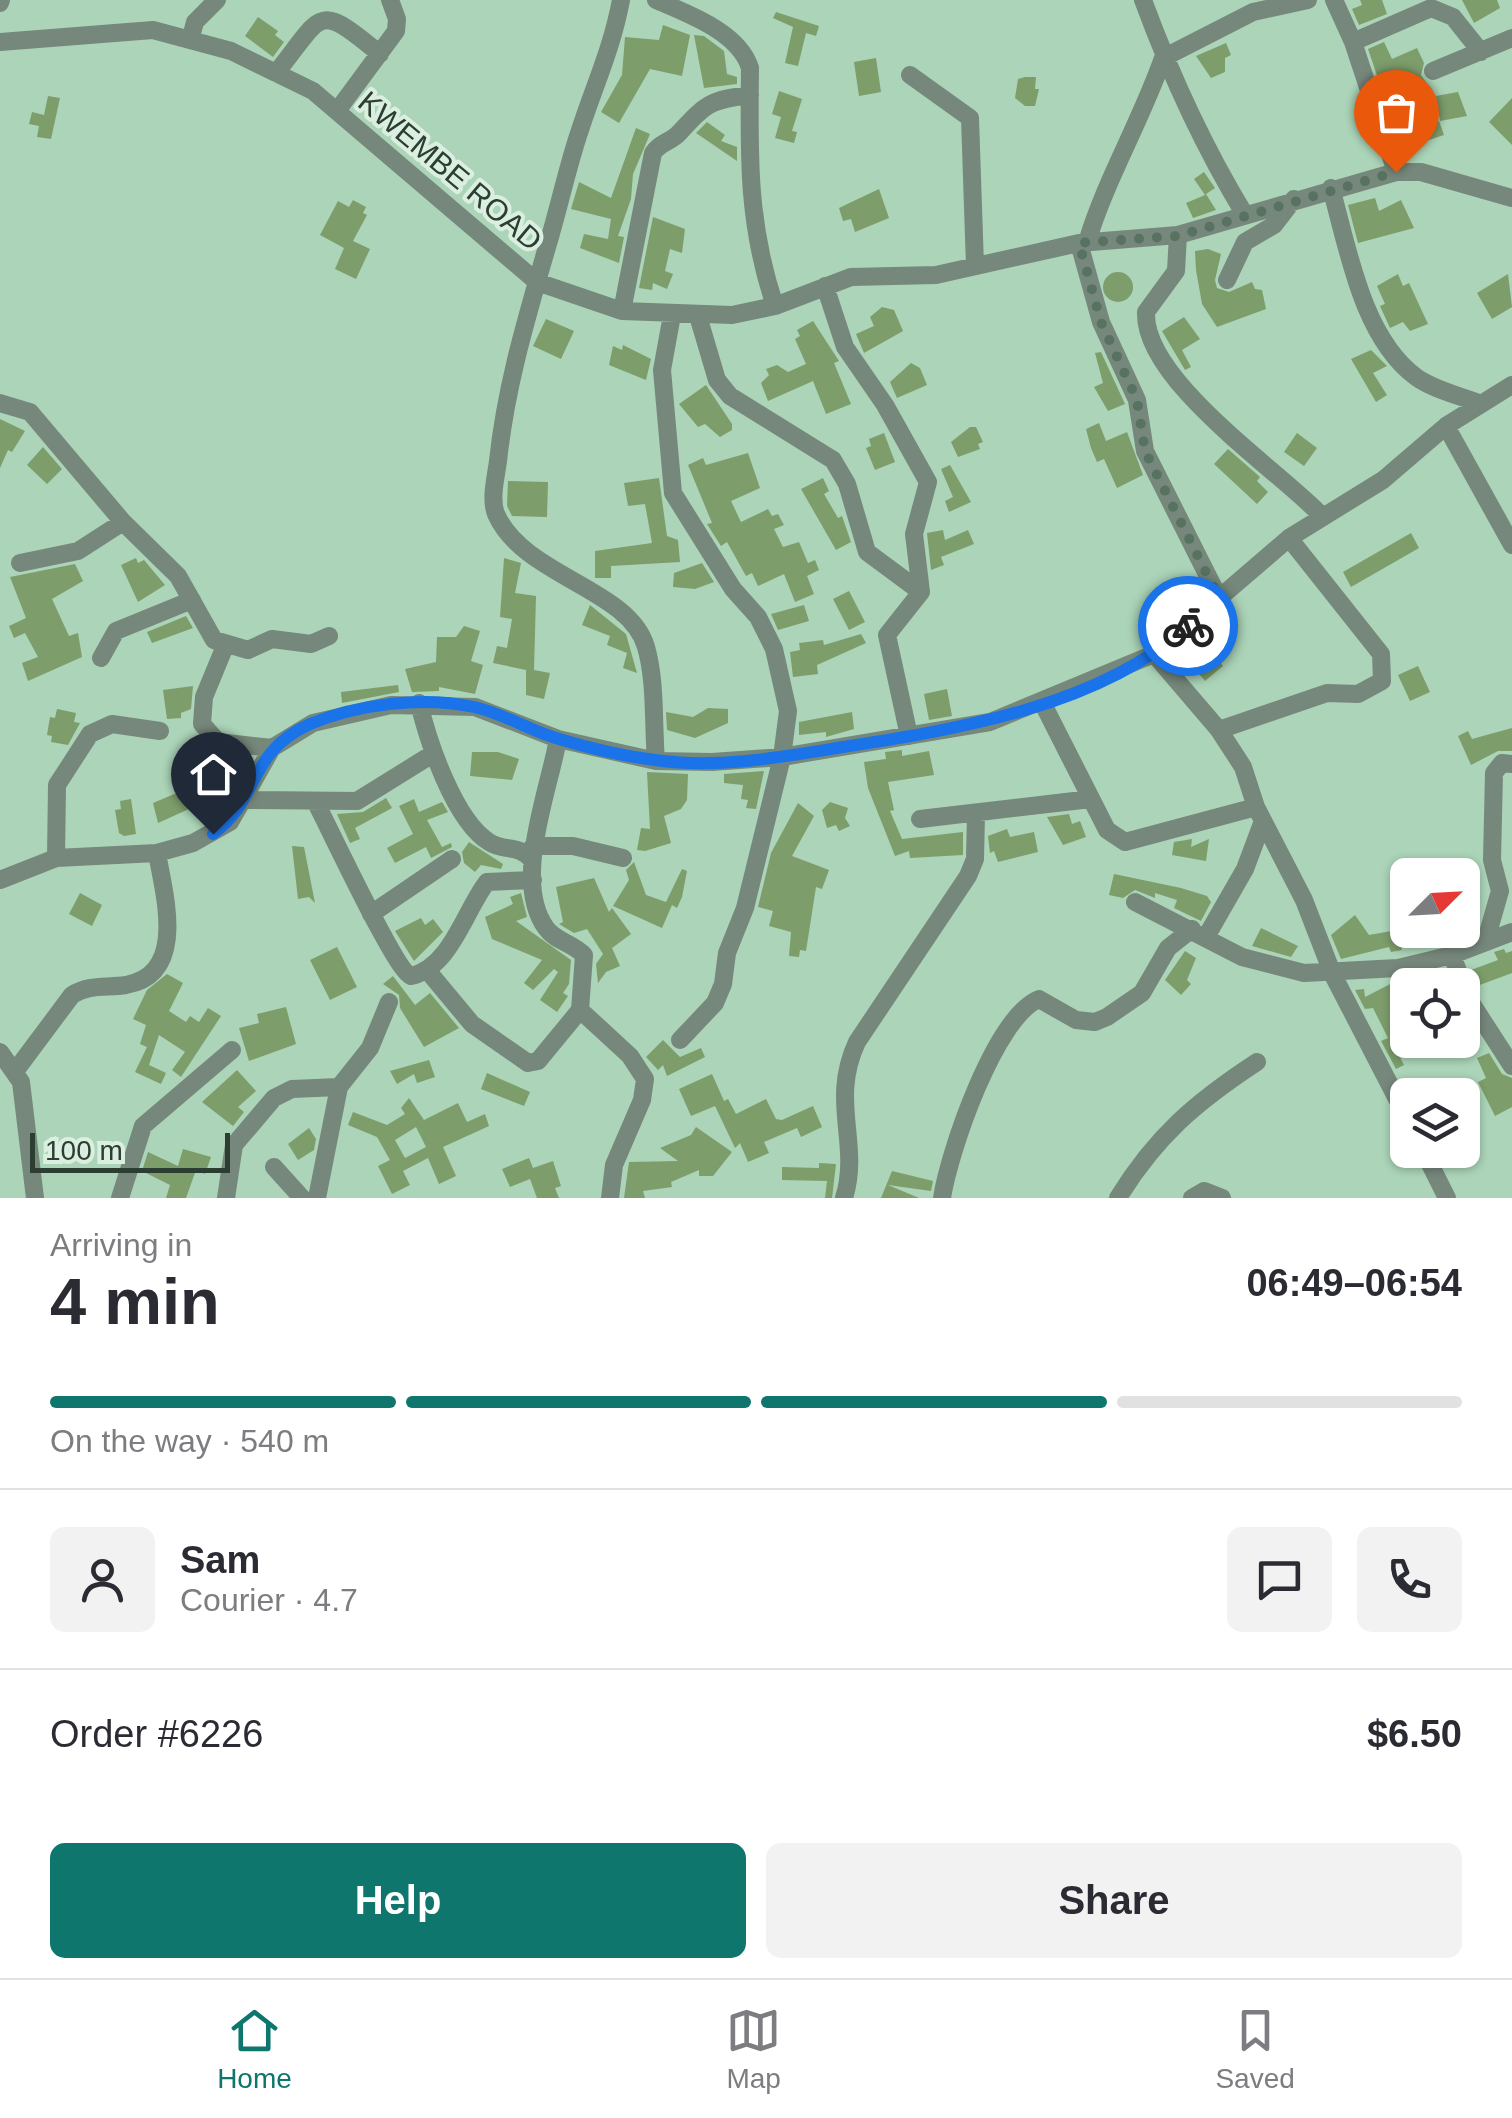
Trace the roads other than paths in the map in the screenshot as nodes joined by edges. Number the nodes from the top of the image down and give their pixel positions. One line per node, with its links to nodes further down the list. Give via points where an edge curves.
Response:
1 (192, 0): 9 (street)
2 (216, 0): 9 (street)
3 (390, 0): 14 (street, via 396,31)
4 (621, 0): 30 (street, via 612,50 580,129)
5 (657, 0): 19 (street, via 739,46 750,68)
6 (1143, 0): 15 (street)
7 (1308, 0): 15 (street, via 1253,12)
8 (1334, 0): 12 (street)
9 (193, 30): 11 (street, KWEMBE ROAD, via 112,30); 17 (street, KWEMBE ROAD)
10 (1512, 38): 13 (street)
11 (0, 42)
12 (1353, 42): 13 (street, via 1431,8 1453,16); 21 (street)
13 (1481, 52): 16 (street)
14 (380, 54): 17 (street, via 328,17 316,22); 20 (street)
15 (1163, 58): 25 (street); 27 (street)
16 (1433, 71)
17 (276, 73): 20 (street, KWEMBE ROAD)
18 (910, 76): 28 (street, via 970,118)
19 (750, 95): 32 (street, via 751,210); 33 (street, via 704,106 652,153)
20 (337, 111): 30 (street, KWEMBE ROAD)
21 (1396, 172): 22 (street, KWEMBE ROAD); 23 (street, KWEMBE ROAD, via 1421,172)
22 (1331, 188): 24 (street, KWEMBE ROAD); 38 (street, via 1360,289 1388,345 1416,377)
23 (1512, 198)
24 (1294, 199): 25 (street, KWEMBE ROAD); 29 (street, via 1274,225 1246,242)
25 (1245, 215): 26 (street, KWEMBE ROAD)
26 (1178, 236): 27 (street, KWEMBE ROAD); 40 (street, via 1176,271 1146,312 1148,336 1179,385)
27 (1083, 243): 28 (street, KWEMBE ROAD); 46 (street, via 1101,322 1137,400 1145,451)
28 (975, 266): 31 (street, KWEMBE ROAD)
29 (1227, 280)
30 (537, 282): 33 (street, KWEMBE ROAD); 61 (street, via 505,394 495,511 535,556 634,622 647,648)
31 (825, 286): 32 (street, KWEMBE ROAD); 45 (street, via 856,367 923,466 927,500 914,534)
32 (775, 306): 35 (street, KWEMBE ROAD)
33 (622, 311): 34 (street, KWEMBE ROAD)
34 (672, 315): 35 (street, KWEMBE ROAD); 60 (street, via 662,370 673,493 758,618 784,682)
35 (698, 316): 45 (street, via 717,380 730,396 833,460 848,484 867,552)
36 (1512, 386): 38 (street)
37 (0, 402): 41 (street, via 30,412)
38 (1481, 404): 39 (street)
39 (1446, 426): 40 (street, via 1383,480); 43 (street)
40 (1322, 516): 42 (street)
41 (123, 522): 44 (street, via 78,551); 47 (street, via 168,565)
42 (1289, 538): 46 (street); 54 (street, via 1381,654 1382,681 1358,694 1327,693)
43 (1512, 545)
44 (20, 564)
45 (921, 592): 56 (street, via 886,635)
46 (1219, 598): 50 (street)
47 (192, 600): 49 (street, via 203,627); 51 (street, via 116,630)
48 (330, 636): 49 (street, via 311,644 272,638 248,650)
49 (225, 646): 58 (street, via 204,697 202,724 218,742)
50 (1154, 654): 53 (street); 54 (street)
51 (102, 658)
52 (419, 702): 57 (street, via 475,707); 58 (street, via 313,723); 59 (street)
53 (1042, 702): 56 (street, via 990,722); 63 (street)
54 (1218, 730): 67 (street, via 1243,767)
55 (160, 731): 71 (street, via 112,724 90,734 57,785)
56 (909, 736): 60 (street)
57 (558, 739): 61 (street); 70 (street)
58 (272, 748): 64 (street)
59 (431, 755): 65 (street, via 368,798); 70 (street, via 488,842)
60 (782, 758): 61 (street); 86 (street, via 723,984 715,1003)
61 (656, 760)
62 (1512, 764): 80 (street, via 1502,763 1494,773 1492,860 1500,891)
63 (1091, 799): 66 (street); 67 (street, via 1106,830 1125,842)
64 (243, 800): 65 (street); 69 (street, via 213,834)
65 (315, 802): 77 (street)
66 (976, 814): 68 (street); 102 (street, via 968,876 846,1067 842,1106 850,1166)
67 (1260, 814): 79 (street, via 1245,869); 83 (street)
68 (920, 818)
69 (157, 853): 71 (street); 91 (street, via 168,917 160,962 130,984 83,988 72,996)
70 (533, 853): 72 (street, via 573,846); 75 (street)
71 (56, 858): 74 (street)
72 (623, 858)
73 (452, 859): 77 (street)
74 (0, 880)
75 (533, 880): 82 (street, via 487,882); 85 (street, via 546,928 584,955)
76 (1135, 902): 79 (street)
77 (371, 914): 82 (street, via 403,973)
78 (1512, 932): 80 (street)
79 (1199, 933): 83 (street, via 1242,957); 103 (street, via 1168,948 1142,993 1107,1017 1076,1020 1038,998 1018,1013 990,1058)
80 (1486, 940): 81 (street)
81 (1452, 955): 83 (street); 90 (street, via 1468,998)
82 (426, 970): 85 (street, via 472,1024 528,1063 538,1061)
83 (1333, 975): 92 (street)
84 (389, 1002): 93 (street, via 370,1048)
85 (580, 1010): 101 (street, via 645,1078 614,1165)
86 (680, 1040)
87 (232, 1050): 97 (street, via 143,1126)
88 (0, 1052): 91 (street)
89 (1257, 1062): 104 (street, via 1183,1113)
90 (1512, 1066)
91 (16, 1070): 96 (street)
92 (1390, 1085)
93 (339, 1087): 98 (street, via 292,1089 274,1098 234,1145); 100 (street)
94 (274, 1167): 99 (street)
95 (1432, 1168): 107 (street)
96 (35, 1198)
97 (120, 1198)
98 (226, 1198)
99 (302, 1198)
100 (316, 1198)
101 (610, 1198)
102 (844, 1198)
103 (942, 1198)
104 (1118, 1198)
105 (1192, 1198): 106 (street, via 1204,1191)
106 (1222, 1198)
107 (1447, 1198)

